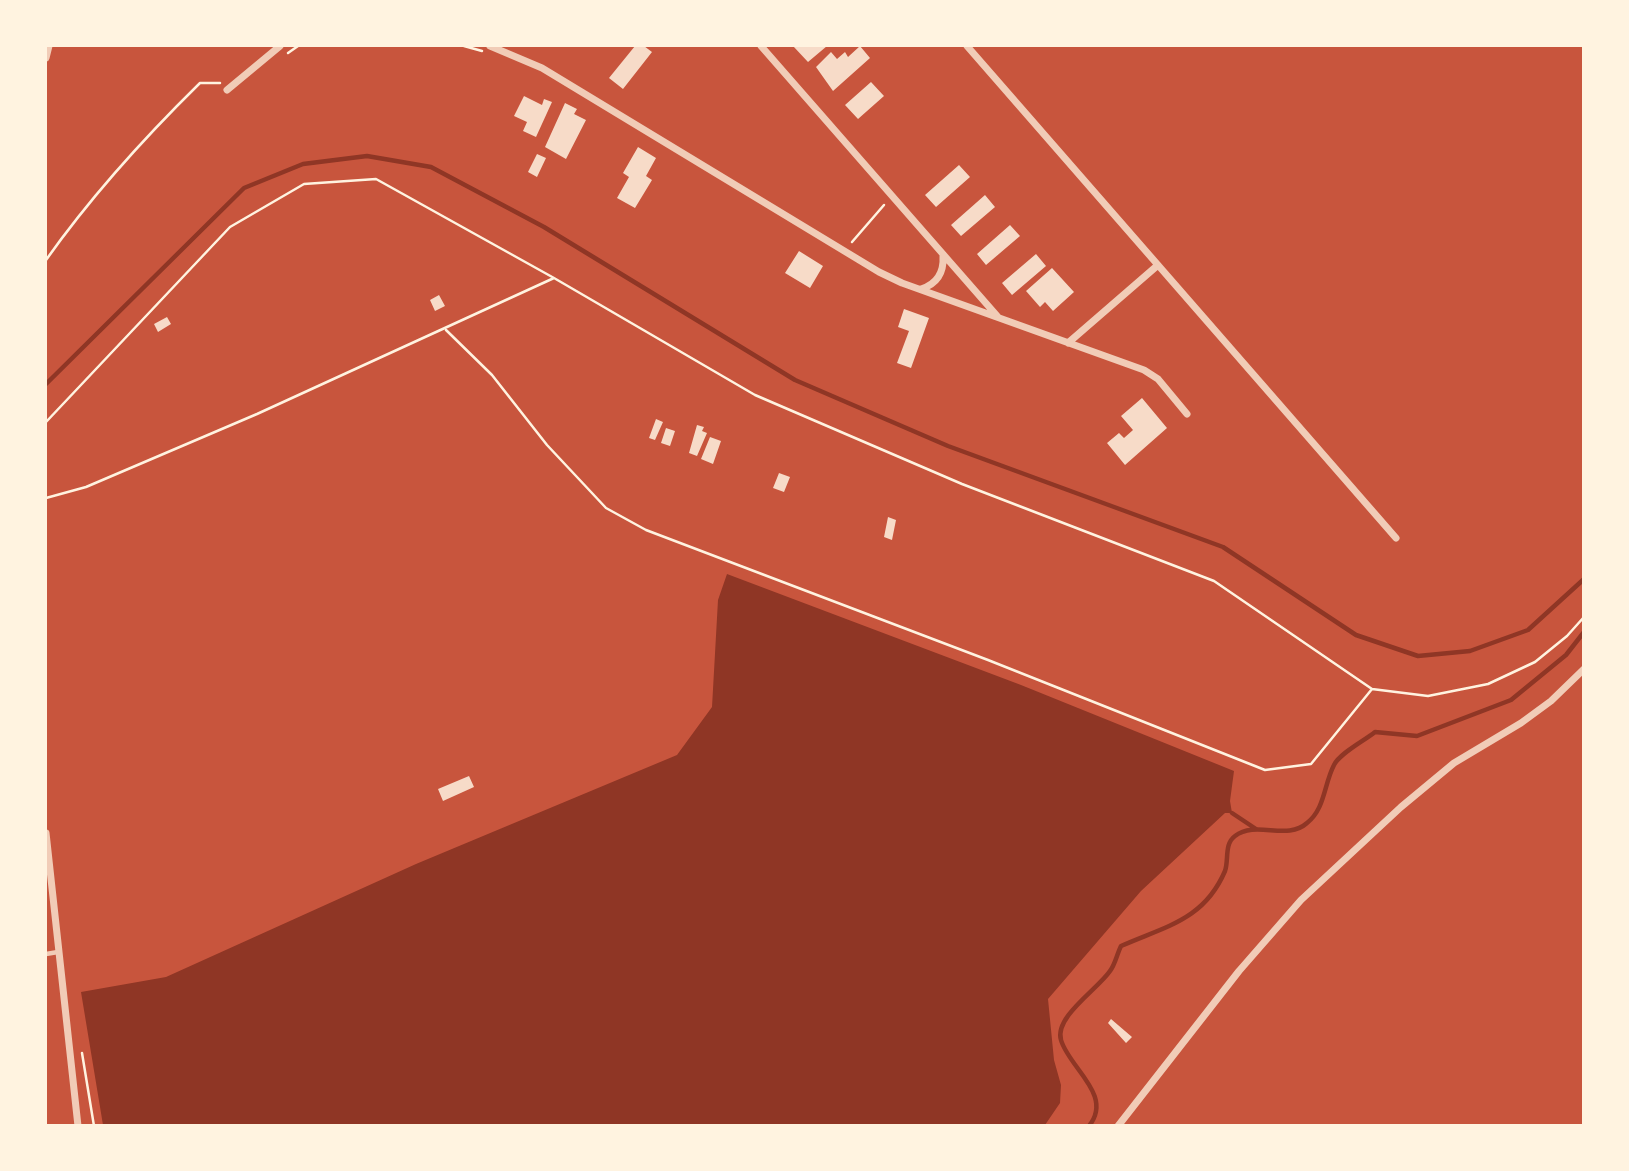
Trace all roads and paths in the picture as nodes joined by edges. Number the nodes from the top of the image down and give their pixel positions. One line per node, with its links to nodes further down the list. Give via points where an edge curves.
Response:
1 (49, 46): 6 (street)
2 (279, 46): 7 (street)
3 (491, 46): 14 (street, via 542,68 879,272)
4 (761, 46): 10 (street)
5 (967, 46): 12 (street)
6 (46, 58)
7 (224, 87): 11 (path, via 200,83 108,178)
8 (888, 200): 9 (path)
9 (849, 246)
10 (943, 255): 14 (street, via 940,275); 15 (street)
11 (46, 260)
12 (1158, 265): 17 (street); 21 (street)
13 (554, 278): 16 (path); 19 (path, via 376,179 303,184 230,226); 24 (path, via 755,395 962,484 1214,581)
14 (920, 289): 15 (street)
15 (999, 317): 17 (street)
16 (446, 330): 20 (path, via 86,487); 24 (path, via 492,375 547,445 606,508 646,530 1265,770 1311,764)
17 (1068, 343): 18 (street, via 1149,373)
18 (1187, 414)
19 (46, 422)
20 (46, 498)
21 (1396, 538)
22 (1584, 617): 24 (path, via 1535,662 1488,684 1428,696)
23 (1584, 668): 29 (street, via 1521,723 1454,763 1301,900)
24 (1372, 689)
25 (46, 833): 26 (street)
26 (59, 952): 27 (lane); 28 (street)
27 (46, 954)
28 (78, 1125)
29 (1118, 1125)

